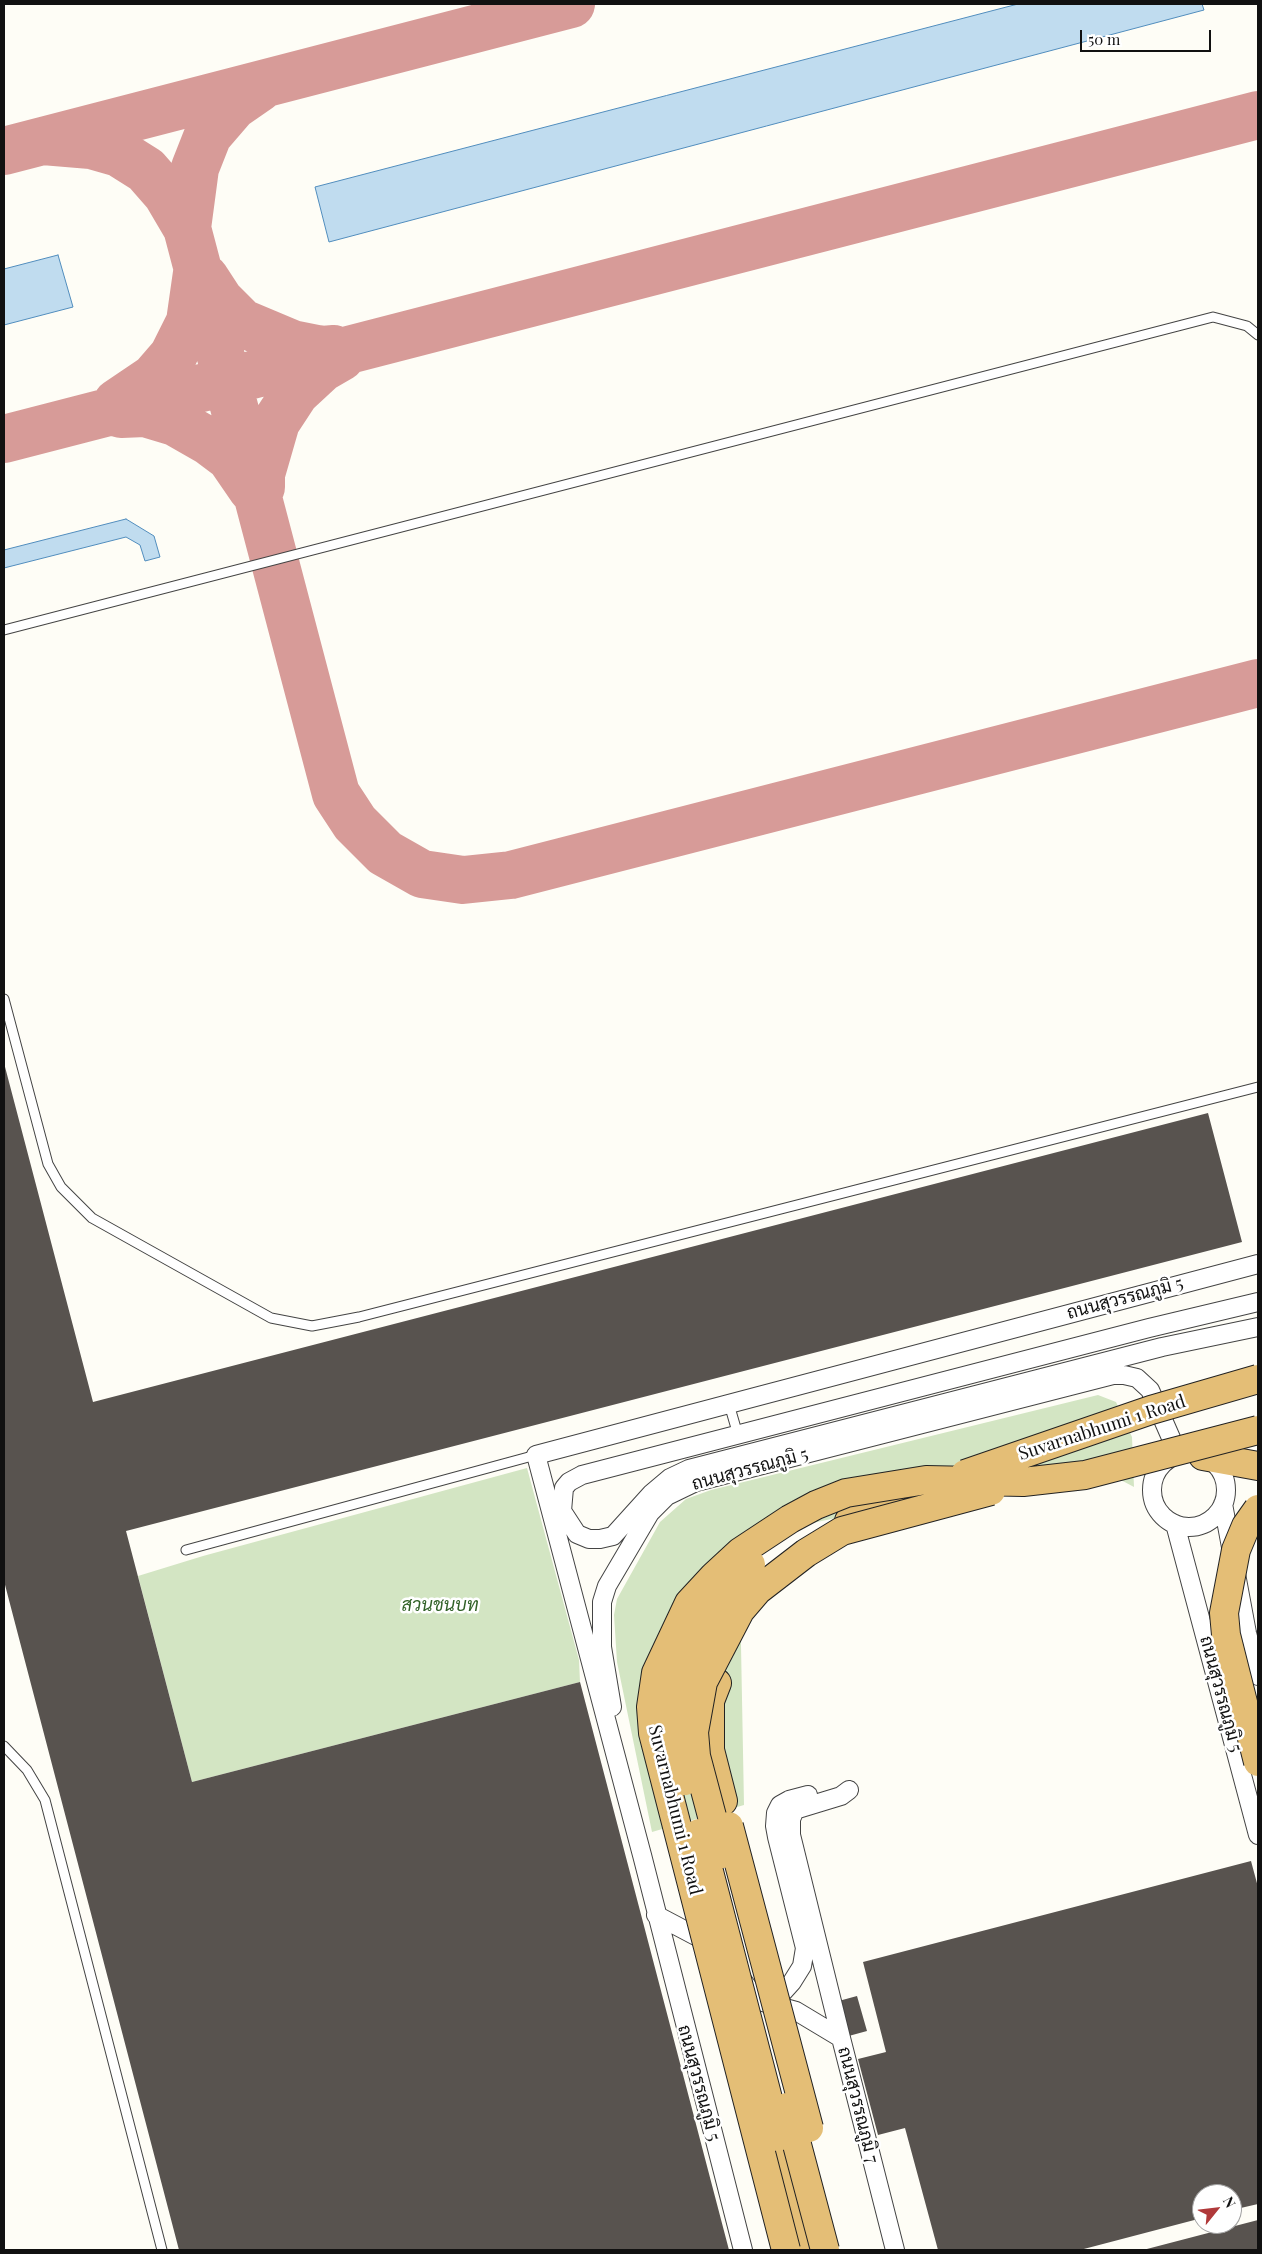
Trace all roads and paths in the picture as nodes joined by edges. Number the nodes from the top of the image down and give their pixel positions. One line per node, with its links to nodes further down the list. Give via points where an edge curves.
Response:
1 (1258, 335): 2 (lane, via 1247,326 1213,317)
2 (4, 630)
3 (4, 999): 4 (lane, via 48,1164 61,1187 92,1218 271,1318 312,1326 378,1312)
4 (1258, 1087)
5 (1258, 1264): 9 (street, ถนนสุวรรณภูมิ 5)
6 (1258, 1302): 11 (street, ถนนสุวรรณภูมิ 5)
7 (1258, 1327): 20 (street, ถนนสุวรรณภูมิ 5, via 1162,1347 689,1468 651,1494 613,1536 589,1539 578,1534)
8 (1258, 1379): 16 (highway, Suvarnabhumi 1 Road, bridge, via 1151,1410)
9 (729, 1404): 11 (lane); 12 (street, ถนนสุวรรณภูมิ 5)
10 (1258, 1430): 15 (highway, Suvarnabhumi 1 Road, bridge, via 1084,1475)
11 (738, 1435): 20 (street, ถนนสุวรรณภูมิ 5, via 582,1475 564,1488)
12 (536, 1455): 17 (street, ถนนสุวรรณภูมิ 5); 23 (lane)
13 (1191, 1455): 14 (highway); 18 (street, ถนนสุวรรณภูมิ 5, via 1213,1462 1221,1470 1225,1481); 21 (street, via 1167,1460 1158,1470 1153,1488 1156,1507); 29 (street, ถนนสุวรรณภูมิ 5, via 1150,1390 1137,1378 1113,1375 696,1482 667,1496 640,1529 607,1586 602,1602 602,1647)
14 (1258, 1466)
15 (1024, 1482): 37 (highway, Suvarnabhumi 1 Road, bridge, via 926,1480 846,1492 816,1505 740,1552 714,1576 689,1604 656,1673 651,1707 653,1733); 39 (highway, Suvarnabhumi 1 Road, bridge, via 842,1532 806,1553 758,1590 740,1611 703,1682 694,1732 696,1756)
16 (925, 1488): 38 (highway, Suvarnabhumi 1 Road, bridge, via 876,1496 828,1511 781,1539 740,1573 707,1616 684,1659 674,1710 676,1748); 41 (highway, Suvarnabhumi 1 Road, bridge, via 838,1525 777,1567 750,1602 736,1628 710,1701 710,1750)
17 (546, 1492): 20 (street, ถนนสุวรรณภูมิ 5); 22 (street, ถนนสุวรรณภูมิ 5)
18 (1224, 1504): 21 (street, via 1208,1522 1186,1527); 24 (street, ถนนสุวรรณภูมิ 5)
19 (1258, 1509): 28 (highway, bridge, via 1246,1526 1236,1550 1224,1613 1226,1635)
20 (562, 1511): 22 (street, ถนนสุวรรณภูมิ 5)
21 (1175, 1524): 25 (street, ถนนสุวรรณภูมิ 5)
22 (557, 1533): 29 (street, ถนนสุวรรณภูมิ 5)
23 (186, 1550)
24 (1242, 1609): 25 (lane, via 1228,1602); 26 (street, ถนนสุวรรณภูมิ 5)
25 (1207, 1610): 30 (street, ถนนสุวรรณภูมิ 5)
26 (1258, 1676)
27 (4, 1746): 35 (lane, via 27,1770 45,1800)
28 (1258, 1762)
29 (619, 1775): 32 (street, ถนนสุวรรณภูมิ 5)
30 (1253, 1789): 31 (street, ถนนสุวรรณภูมิ 5)
31 (1258, 1835)
32 (656, 1915): 33 (street, ถนนสุวรรณภูมิ 7, via 714,1946 725,1955 753,1995); 36 (street, ถนนสุวรรณภูมิ 5)
33 (766, 2003): 34 (street, ถนนสุวรรณภูมิ 7, via 796,2011); 34 (street, via 792,1982 802,1966 805,1948 777,1837 776,1813 780,1805 789,1800 840,1787 849,1790 841,1796 795,1810 790,1819 791,1835); 40 (street)
34 (841, 2038): 42 (street, ถนนสุวรรณภูมิ 7)
35 (162, 2250)
36 (743, 2250)
37 (786, 2250)
38 (807, 2250)
39 (825, 2250)
40 (830, 2250)
41 (841, 2250)
42 (895, 2250)

